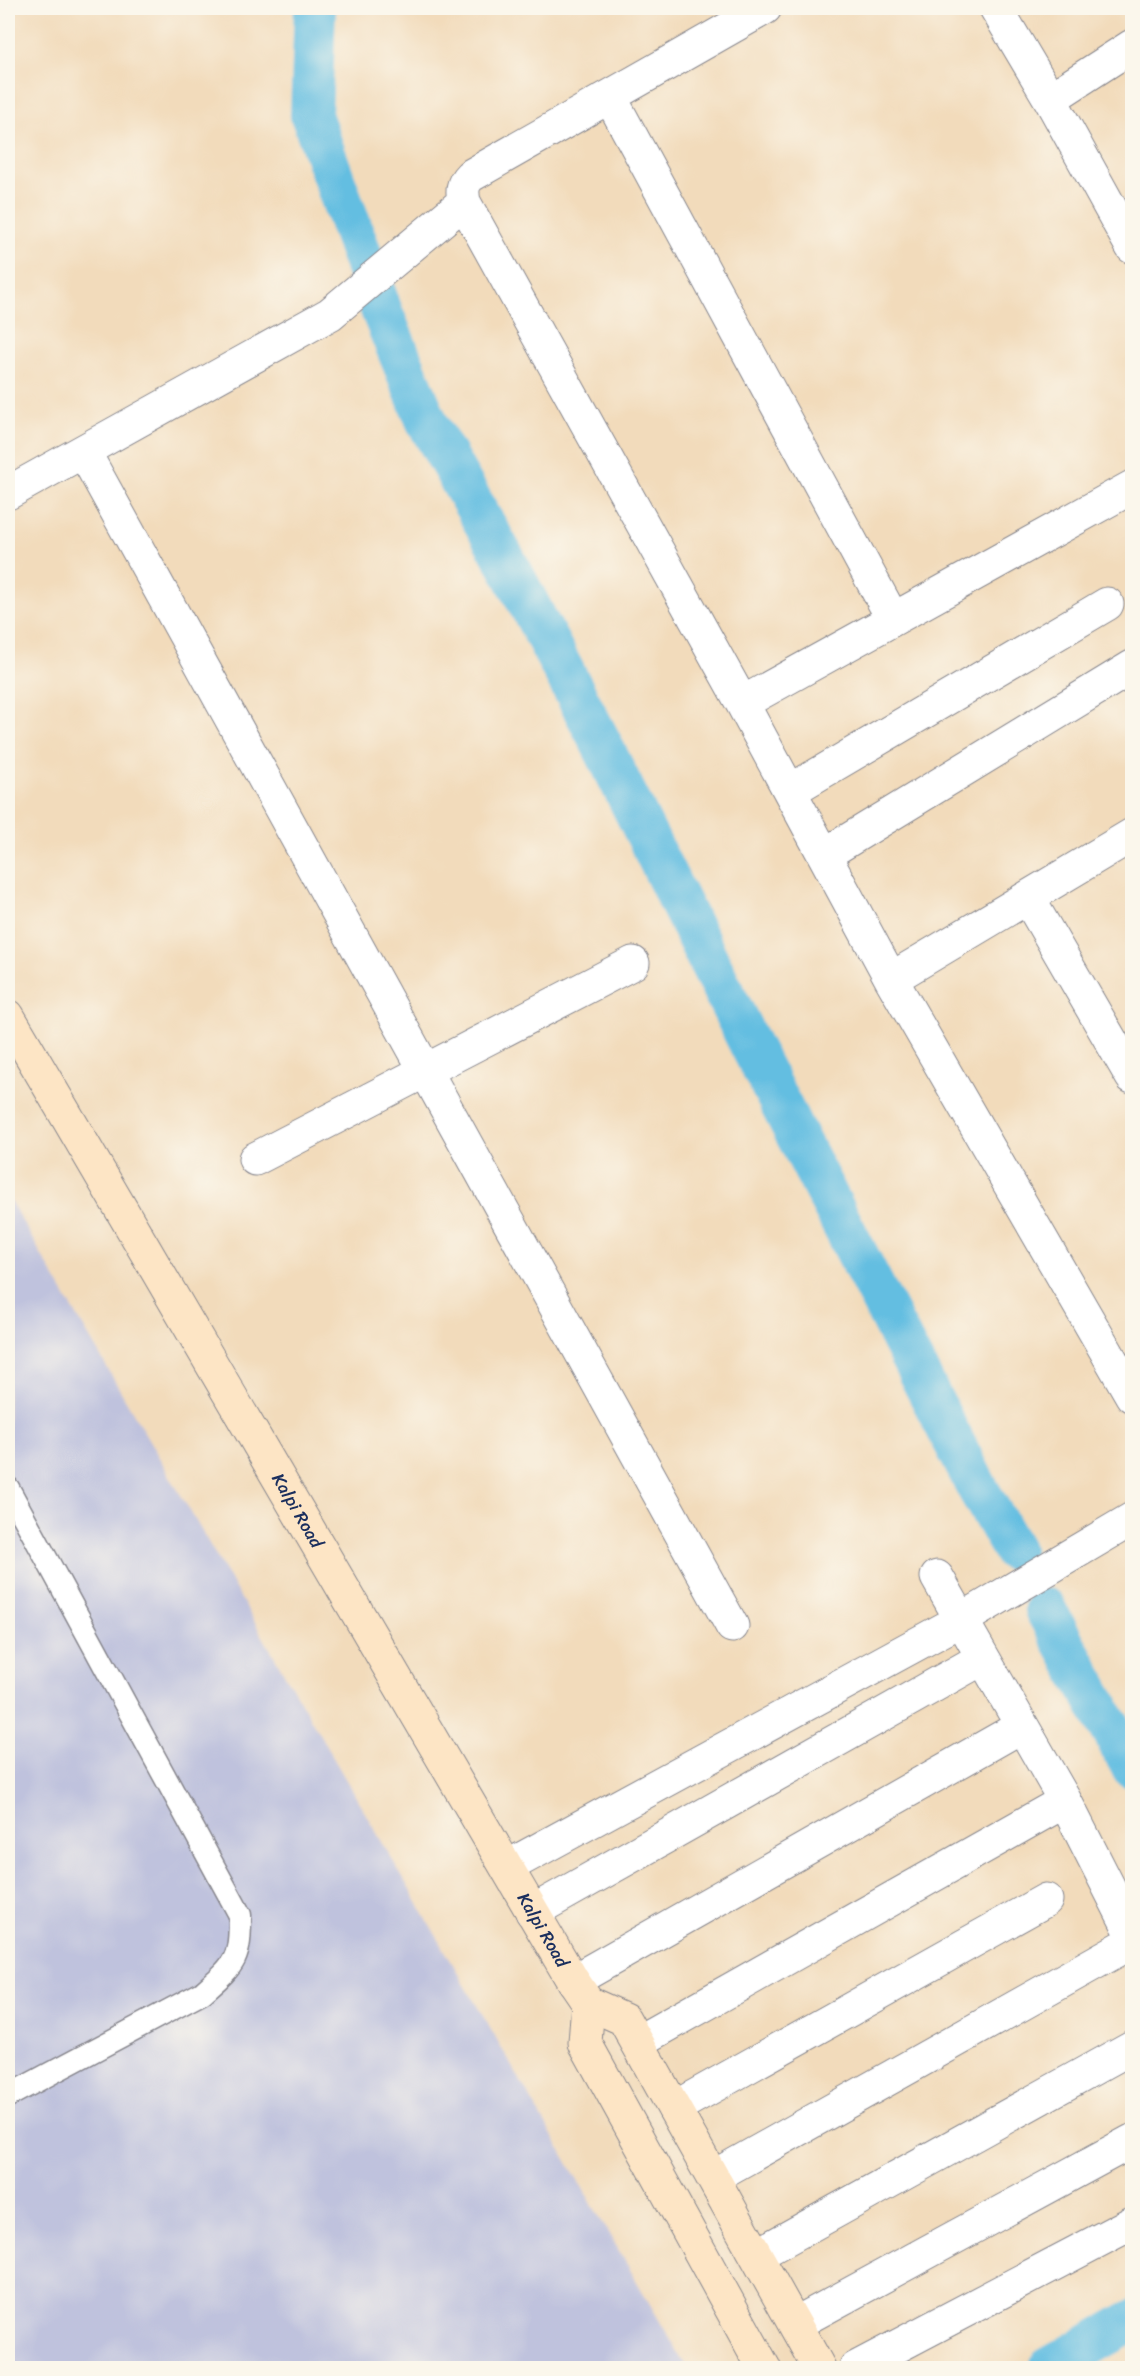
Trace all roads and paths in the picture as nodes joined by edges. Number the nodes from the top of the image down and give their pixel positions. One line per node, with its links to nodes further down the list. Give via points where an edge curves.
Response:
1 (765, 8): 4 (street)
2 (996, 8): 5 (street)
3 (1132, 46): 5 (street)
4 (610, 97): 6 (street, via 470,176 462,192); 12 (street)
5 (1050, 99): 7 (street)
6 (464, 202): 8 (street, via 337,308); 14 (street)
7 (1132, 247)
8 (84, 452): 10 (street); 22 (street)
9 (1132, 487): 12 (street)
10 (8, 493)
11 (1107, 603): 15 (street)
12 (893, 619): 14 (street)
13 (1132, 667): 17 (street)
14 (742, 703): 15 (street)
15 (790, 791): 17 (street)
16 (1132, 835): 18 (street)
17 (824, 855): 20 (street)
18 (1029, 898): 20 (street); 23 (street)
19 (633, 963): 22 (street)
20 (891, 979): 25 (street)
21 (8, 1016): 34 (main road, Kalpi Road)
22 (426, 1072): 24 (street); 30 (street)
23 (1132, 1077)
24 (255, 1159)
25 (1132, 1396)
26 (8, 1488): 42 (lane, via 240,1915 240,1947 229,1969 202,1993)
27 (1132, 1519): 29 (street)
28 (937, 1577): 29 (street)
29 (961, 1620): 31 (street); 34 (street)
30 (732, 1626)
31 (984, 1658): 32 (street); 36 (street)
32 (1022, 1726): 33 (street); 39 (street)
33 (1065, 1801): 37 (street); 40 (street)
34 (507, 1868): 36 (main road, Kalpi Road)
35 (1046, 1900): 43 (street)
36 (532, 1912): 39 (main road, Kalpi Road)
37 (1132, 1933)
38 (1132, 1942): 45 (street)
39 (580, 1992): 40 (main road, via 624,2019); 49 (main road, via 585,2043)
40 (638, 2042): 43 (main road)
41 (1132, 2047): 47 (street)
42 (8, 2096)
43 (674, 2108): 45 (main road)
44 (1132, 2141): 48 (street)
45 (713, 2177): 47 (main road)
46 (1132, 2223): 51 (street)
47 (757, 2255): 48 (main road)
48 (795, 2324): 50 (main road)
49 (764, 2368)
50 (819, 2368)
51 (856, 2368)

